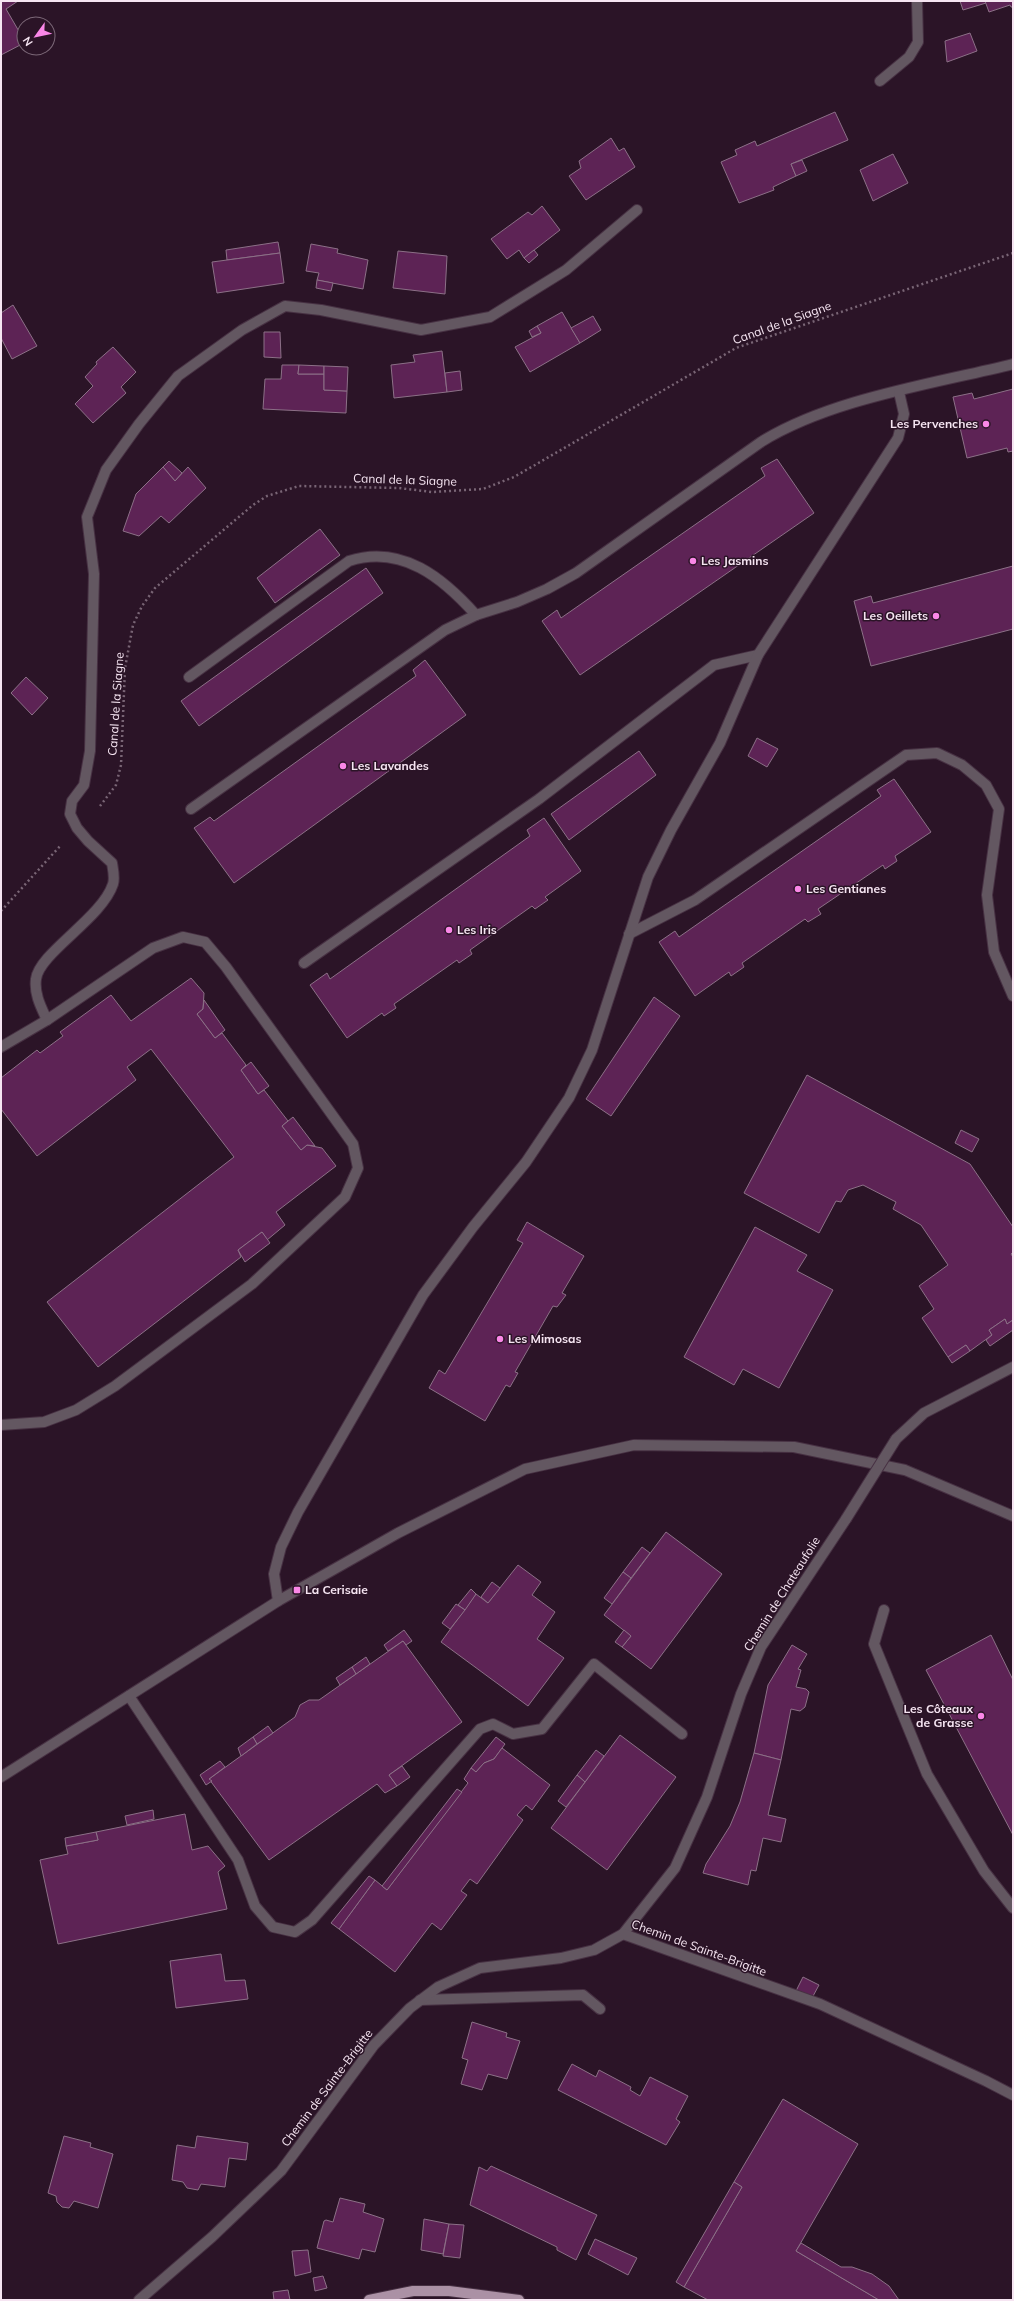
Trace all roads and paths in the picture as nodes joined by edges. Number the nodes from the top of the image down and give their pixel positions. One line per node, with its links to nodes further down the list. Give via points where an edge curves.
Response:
1 (916, 1): 2 (street, via 918,42 909,57)
2 (880, 81)
3 (637, 210): 11 (street, via 566,270 490,317 421,330 321,310 285,306 242,330 178,376 106,470 87,517 94,574 90,751 84,785 72,801 70,814)
4 (1013, 253): 11 (path, Canal de la Siagne, via 736,348 528,469 483,489 432,492 399,488 299,486 267,496 253,504 155,588 142,606 133,625 125,668 121,765 116,785 104,802)
5 (1013, 364): 6 (street)
6 (900, 392): 7 (street, via 850,404 786,426 576,573 517,602); 8 (street, via 904,414 898,438)
7 (476, 615): 9 (street, via 459,596 435,576 408,562 384,555 366,556 350,561); 10 (street, via 445,630)
8 (758, 655): 13 (street, via 720,743 648,877); 14 (street, via 714,666 539,799)
9 (189, 677)
10 (191, 809)
11 (77, 828): 12 (path, Canal de la Siagne); 16 (street, via 88,842 112,863 113,883 100,908 44,962 36,978 38,999)
12 (1, 911)
13 (630, 934): 15 (street, via 695,900 906,755 937,753 962,765 986,785 999,809 987,895 994,952); 21 (street, via 592,1050 569,1098 526,1162 473,1227 423,1295 298,1512 281,1547 274,1574)
14 (304, 963)
15 (1013, 996)
16 (47, 1020): 17 (street); 19 (street, via 152,948 183,937 205,942 226,967 353,1144 358,1168 346,1197 252,1284 115,1386 76,1410 44,1422)
17 (1, 1047)
18 (1013, 1367): 27 (street, Chemin de Chateaufolie, bridge, via 924,1413 896,1439 761,1647 741,1694 707,1797 675,1868)
19 (1, 1425)
20 (1013, 1516): 21 (street, via 905,1470 794,1447 634,1445 525,1470 398,1533)
21 (278, 1601): 23 (street)
22 (884, 1610): 26 (street, via 874,1644 927,1774 984,1872)
23 (129, 1696): 24 (street, via 238,1860 255,1906 273,1927 296,1932 312,1920 480,1729 493,1724 513,1734 542,1729 594,1664); 25 (street)
24 (682, 1734)
25 (1, 1777)
26 (1013, 1908)
27 (623, 1934): 28 (street, Chemin de Sainte-Brigitte, via 594,1950 561,1958 480,1968 438,1987); 30 (street, Chemin de Sainte-Brigitte, via 820,2004)
28 (420, 2000): 29 (street, via 583,1995); 31 (street, Chemin de Sainte-Brigitte, via 374,2045 281,2171 212,2237)
29 (600, 2009)
30 (1013, 2095)
31 (139, 2300)
32 (369, 2300): 33 (main road, via 413,2290 449,2291)
33 (519, 2300)

